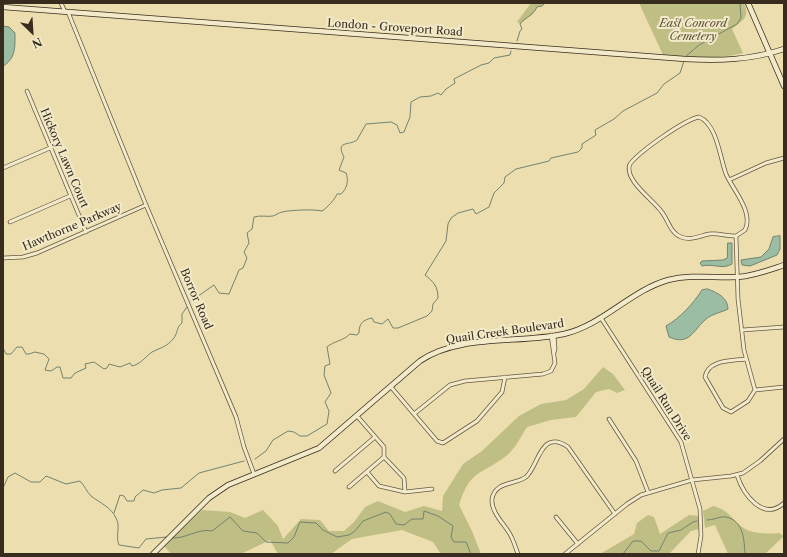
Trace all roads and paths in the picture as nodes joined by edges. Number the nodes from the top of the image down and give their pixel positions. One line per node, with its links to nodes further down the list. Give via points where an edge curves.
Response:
1 (61, 3): 4 (street, Borror Road)
2 (748, 3): 6 (main road)
3 (3, 8): 4 (main road, London - Groveport Road)
4 (66, 12): 6 (main road, London - Groveport Road, via 684,59 737,60); 14 (street, Borror Road)
5 (784, 49): 6 (main road, London - Groveport Road)
6 (770, 54): 7 (main road)
7 (784, 86)
8 (27, 91): 9 (street, Hickory Lawn Court)
9 (50, 148): 11 (street); 13 (street, Hickory Lawn Court)
10 (784, 158): 12 (street)
11 (3, 168)
12 (729, 180): 17 (street, via 739,197 748,222 744,232); 17 (street, via 710,127 699,117 688,120 676,128 633,160 629,166 630,174 638,186 657,205 670,227 679,236 690,239 714,234)
13 (70, 196): 15 (street); 16 (street, Hickory Lawn Court)
14 (146, 205): 16 (street, Hawthorne Parkway); 38 (street, Borror Road, via 236,417)
15 (10, 222)
16 (86, 232): 18 (street, Hawthorne Parkway, via 29,256)
17 (736, 236): 20 (street)
18 (3, 258)
19 (784, 265): 20 (main road, Quail Creek Boulevard, via 758,274)
20 (737, 277): 21 (main road, Quail Creek Boulevard, via 696,275 669,280 648,288); 23 (street)
21 (601, 318): 24 (main road, Quail Creek Boulevard, via 580,329); 40 (street, Quail Run Drive, via 675,432 685,453)
22 (784, 326): 23 (street)
23 (742, 330): 25 (street)
24 (552, 335): 26 (street, via 554,366 548,372); 27 (main road, Quail Creek Boulevard, via 447,348 420,361)
25 (746, 359): 29 (street); 29 (street, via 712,366 705,377 723,408 731,412 748,401)
26 (505, 377): 30 (street, via 450,385); 30 (street, via 502,392 486,412 477,421 443,443 437,441)
27 (391, 386): 30 (street); 31 (main road, Quail Creek Boulevard)
28 (784, 387): 29 (street)
29 (755, 390)
30 (414, 414)
31 (357, 416): 33 (street); 38 (main road, Quail Creek Boulevard, via 319,448)
32 (609, 419): 44 (street, via 636,461)
33 (374, 436): 35 (street, via 384,447); 36 (street)
34 (784, 439): 39 (street, via 755,465)
35 (384, 457): 37 (street); 43 (street, via 404,478)
36 (335, 471)
37 (367, 472): 41 (street); 43 (street, via 379,486)
38 (254, 474): 49 (main road, via 215,493)
39 (737, 475): 40 (street); 45 (street, via 747,493 765,510 777,509)
40 (692, 480): 44 (street); 52 (street, Quail Run Drive, via 702,527)
41 (349, 487)
42 (432, 489): 43 (street)
43 (405, 492)
44 (648, 492): 46 (street)
45 (784, 503)
46 (615, 514): 48 (street); 50 (street, via 568,447 559,443 549,444 541,450 527,476 499,487 493,495 494,510 509,532)
47 (556, 517): 48 (street)
48 (578, 544): 51 (street)
49 (154, 554)
50 (518, 554)
51 (565, 554)
52 (698, 554)

